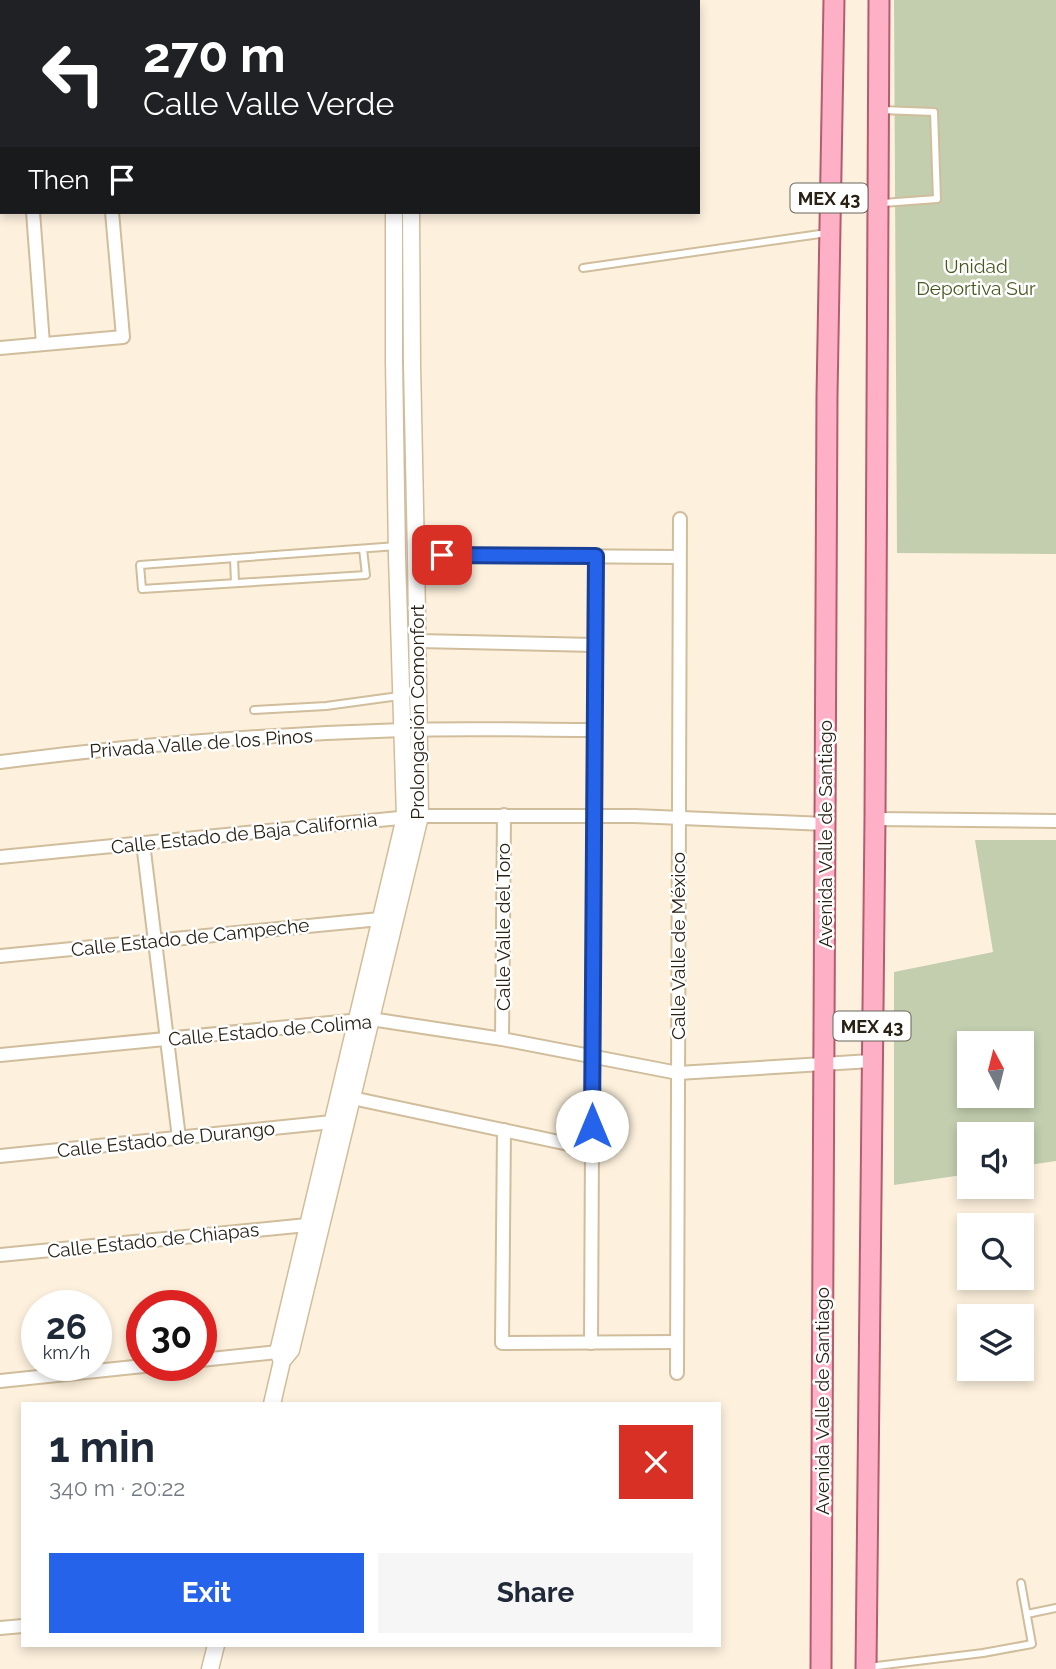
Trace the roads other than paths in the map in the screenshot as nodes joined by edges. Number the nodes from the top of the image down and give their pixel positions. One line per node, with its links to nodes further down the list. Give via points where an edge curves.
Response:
1 (834, 0): 9 (main road, Avenida Valle de Santiago / MEX 43)
2 (879, 0): 3 (main road, MEX 43)
3 (878, 110): 4 (main road, MEX 43); 4 (lane, via 934,112 937,199)
4 (877, 204): 32 (main road, MEX 43)
5 (33, 214): 11 (street)
6 (112, 214): 11 (street, via 123,337)
7 (394, 214): 14 (street, Prolongación Comonfort)
8 (411, 214): 16 (street, Prolongación Comonfort)
9 (829, 233): 10 (lane); 34 (main road, Avenida Valle de Santiago / MEX 43)
10 (583, 268)
11 (43, 344): 12 (street)
12 (0, 348)
13 (680, 519): 18 (street, Calle Valle de México)
14 (397, 546): 15 (lane); 23 (street, Prolongación Comonfort)
15 (363, 549): 19 (lane); 20 (lane, via 366,575)
16 (416, 555): 17 (street); 21 (street, Prolongación Comonfort)
17 (596, 556): 18 (street); 22 (street)
18 (679, 557): 31 (street, Calle Valle de México)
19 (233, 558): 20 (lane); 20 (lane, via 139,565 142,589)
20 (235, 583)
21 (418, 641): 22 (street); 25 (street, Prolongación Comonfort)
22 (595, 645): 26 (street)
23 (401, 695): 24 (lane); 25 (street, Prolongación Comonfort)
24 (254, 710)
25 (411, 730): 26 (street, Privada Valle de los Pinos); 27 (street, Privada Valle de los Pinos, via 164,744); 30 (street, Prolongación Comonfort)
26 (594, 730): 29 (street)
27 (0, 762)
28 (504, 815): 29 (street, Calle Estado de Baja California); 30 (street, Calle Estado de Baja California); 42 (street, Calle Valle del Toro)
29 (594, 815): 31 (street, Calle Estado de Baja California); 44 (street)
30 (412, 817): 35 (street, Calle Estado de Baja California); 37 (street, Prolongación Comonfort); 40 (street, Prolongación Comonfort)
31 (678, 817): 34 (street, Calle Estado de Baja California); 47 (street, Calle Valle de México)
32 (875, 819): 33 (street); 45 (main road, MEX 43)
33 (1056, 821)
34 (825, 824): 46 (main road, Avenida Valle de Santiago / MEX 43)
35 (143, 843): 36 (street, Calle Estado de Baja California); 38 (street)
36 (0, 857)
37 (380, 919): 38 (street, Calle Estado de Campeche); 40 (street, Prolongación Comonfort)
38 (155, 939): 39 (street, Calle Estado de Campeche); 41 (street)
39 (0, 956)
40 (364, 1019): 41 (street, Calle Estado de Colima); 42 (street, Calle Estado de Colima); 48 (street, Prolongación Comonfort); 49 (street, Prolongación Comonfort)
41 (167, 1039): 43 (street, Calle Estado de Colima); 51 (street)
42 (502, 1039): 44 (street, Calle Estado de Colima)
43 (0, 1055)
44 (592, 1056): 47 (street, Calle Estado de Colima); 52 (street)
45 (872, 1061): 46 (street, Calle Estado de Colima); 70 (main road, MEX 43)
46 (824, 1064): 47 (street, Calle Estado de Colima); 72 (main road, Avenida Valle de Santiago / MEX 43)
47 (678, 1073): 56 (street, Calle Valle de México)
48 (352, 1098): 50 (street); 58 (street, Prolongación Comonfort)
49 (331, 1122): 51 (street, Calle Estado de Durango); 54 (street, Prolongación Comonfort)
50 (505, 1130): 52 (street); 57 (street, via 502,1343)
51 (178, 1138): 53 (street, Calle Estado de Durango)
52 (592, 1149): 57 (street)
53 (0, 1156)
54 (307, 1225): 55 (street, Calle Estado de Chiapas); 58 (street, Prolongación Comonfort)
55 (0, 1255)
56 (677, 1342): 57 (street); 61 (street, Calle Valle de México)
57 (591, 1343)
58 (284, 1354): 59 (street); 63 (street, Prolongación Comonfort)
59 (217, 1359)
60 (126, 1368): 62 (street)
61 (677, 1373)
62 (0, 1381)
63 (272, 1402)
64 (1021, 1583): 66 (lane)
65 (1056, 1608): 66 (lane)
66 (1027, 1614): 70 (lane, via 1032,1644)
67 (21, 1626): 68 (street)
68 (0, 1628)
69 (216, 1647): 71 (street)
70 (866, 1668)
71 (211, 1669)
72 (821, 1669)

